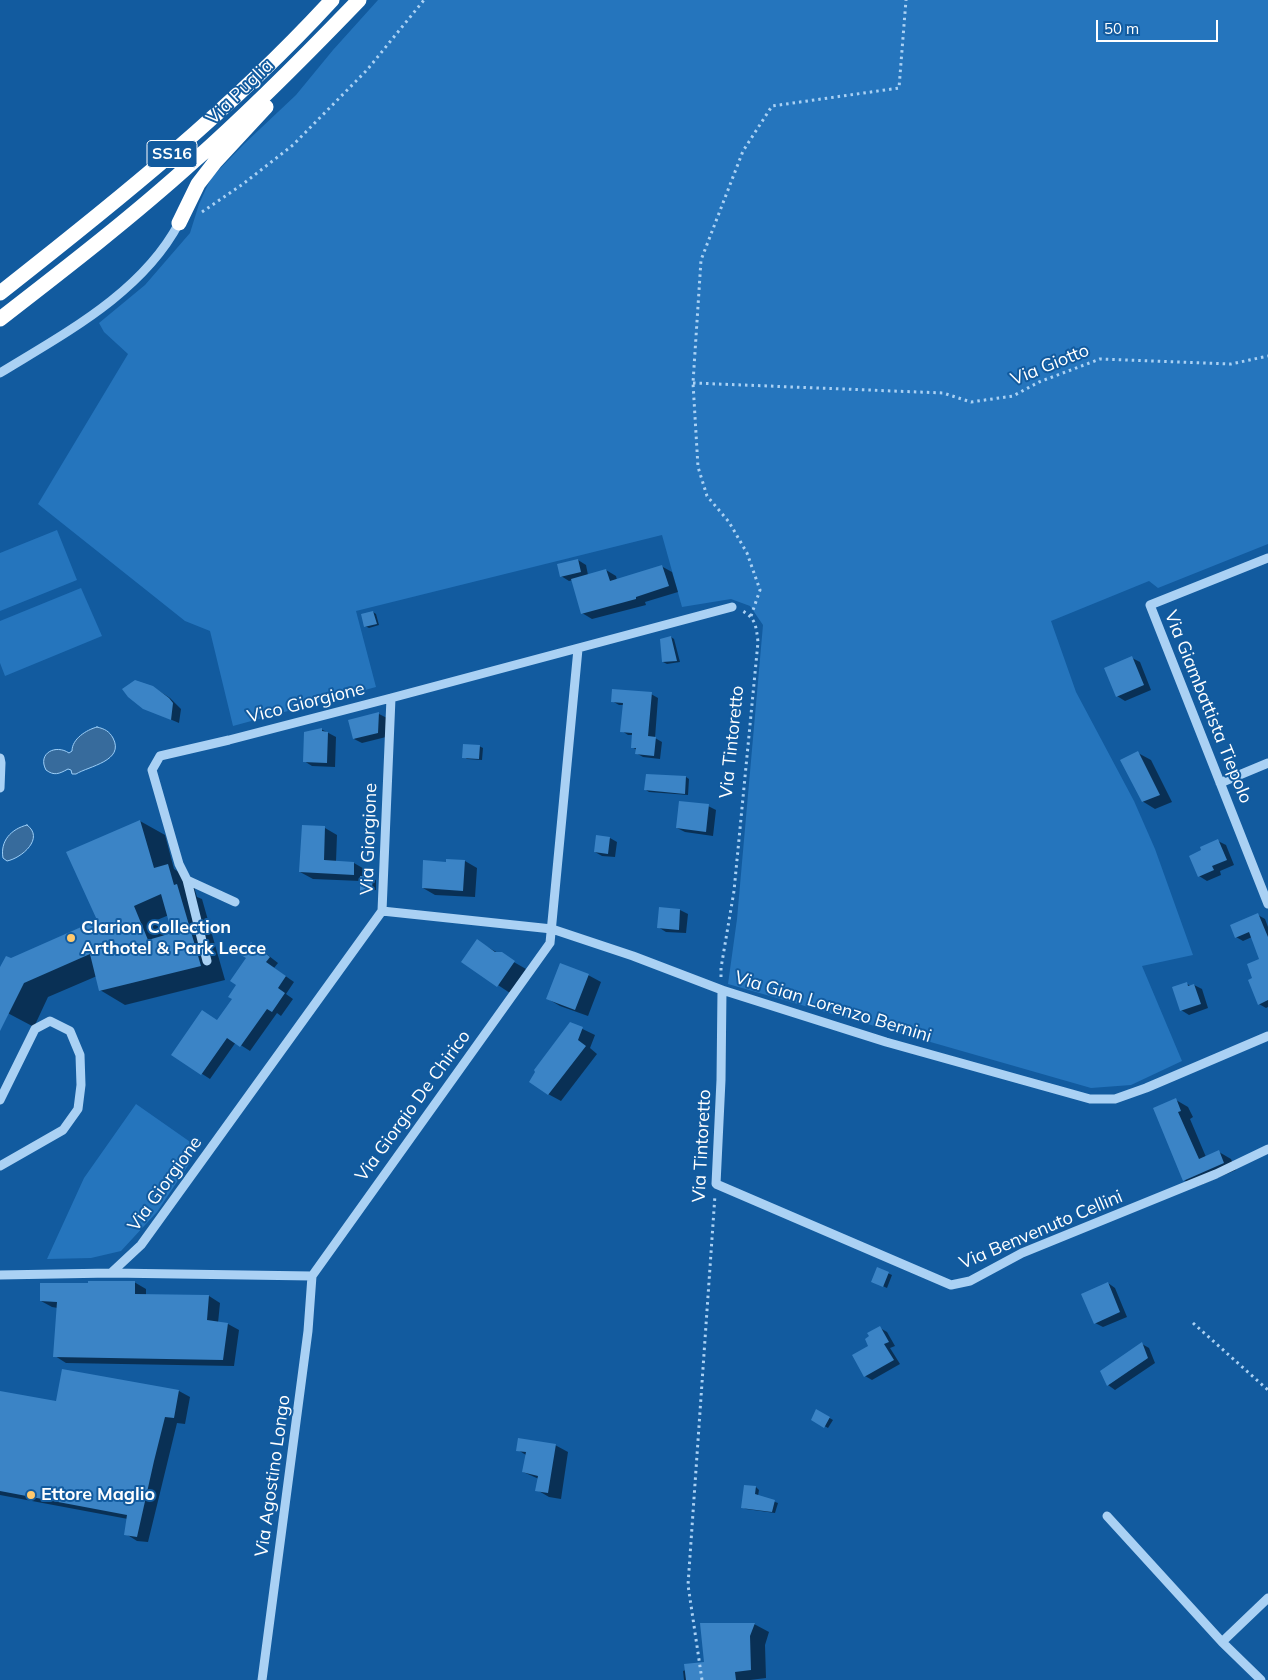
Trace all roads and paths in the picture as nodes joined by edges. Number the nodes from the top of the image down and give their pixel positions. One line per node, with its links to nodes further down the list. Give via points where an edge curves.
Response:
1 (332, 0): 7 (highway, Via Puglia / SS16, via 242,92 179,148)
2 (360, 0): 5 (highway, Via Puglia / SS16)
3 (424, 0): 6 (path, via 367,70 293,145 211,207)
4 (906, 0): 11 (path, via 900,88 772,106 743,151 701,260)
5 (316, 44): 6 (highway, via 304,67 214,162 198,184); 8 (highway, Via Puglia / SS16, via 194,162 102,240)
6 (179, 223): 10 (street, via 160,252 117,296 71,329)
7 (0, 293)
8 (0, 319)
9 (1268, 356): 11 (path, Via Giotto, via 1231,364 1100,359 1039,382 1013,396 971,402 943,393)
10 (0, 372)
11 (693, 383): 14 (path, via 698,467 707,496 729,522 747,553 760,590)
12 (1268, 558): 19 (street, Via Giambattista Tiepolo, via 1150,605)
13 (732, 607): 14 (path); 15 (street)
14 (751, 616): 27 (path, Via Tintoretto, via 758,642 734,891 721,968)
15 (578, 649): 16 (street); 25 (street, Via Giorgio De Chirico)
16 (391, 698): 21 (street, Vico Giorgione, via 160,756 152,770 179,864); 24 (street, Via Giorgione)
17 (0, 758): 20 (street)
18 (1268, 763): 19 (street)
19 (1220, 783): 23 (street, Via Giambattista Tiepolo)
20 (0, 788)
21 (187, 880): 22 (street); 26 (street, Vico Giorgione)
22 (235, 902)
23 (1268, 904)
24 (382, 911): 25 (street, Via Gian Lorenzo Bernini); 33 (street, Via Giorgione, via 141,1245)
25 (552, 929): 27 (street, Via Gian Lorenzo Bernini); 35 (street, Via Giorgio De Chirico, via 550,943)
26 (208, 961)
27 (722, 990): 28 (street, Via Gian Lorenzo Bernini, via 886,1042 1090,1099 1115,1099); 32 (street, Via Tintoretto)
28 (1268, 1036)
29 (0, 1100): 31 (street, via 35,1029 50,1022 70,1031 80,1055 78,1109 63,1130)
30 (1268, 1150): 32 (street, Via Benvenuto Cellini, via 1022,1253 970,1281 951,1286)
31 (0, 1166)
32 (716, 1184): 42 (path, Via Tintoretto, via 688,1585)
33 (111, 1273): 34 (street); 35 (street)
34 (0, 1275)
35 (312, 1276): 41 (street, Via Agostino Longo, via 308,1332)
36 (1193, 1323): 37 (path)
37 (1268, 1390)
38 (1107, 1516): 40 (street)
39 (1268, 1598): 40 (street)
40 (1222, 1642): 43 (street)
41 (262, 1680)
42 (702, 1680)
43 (1261, 1680)

